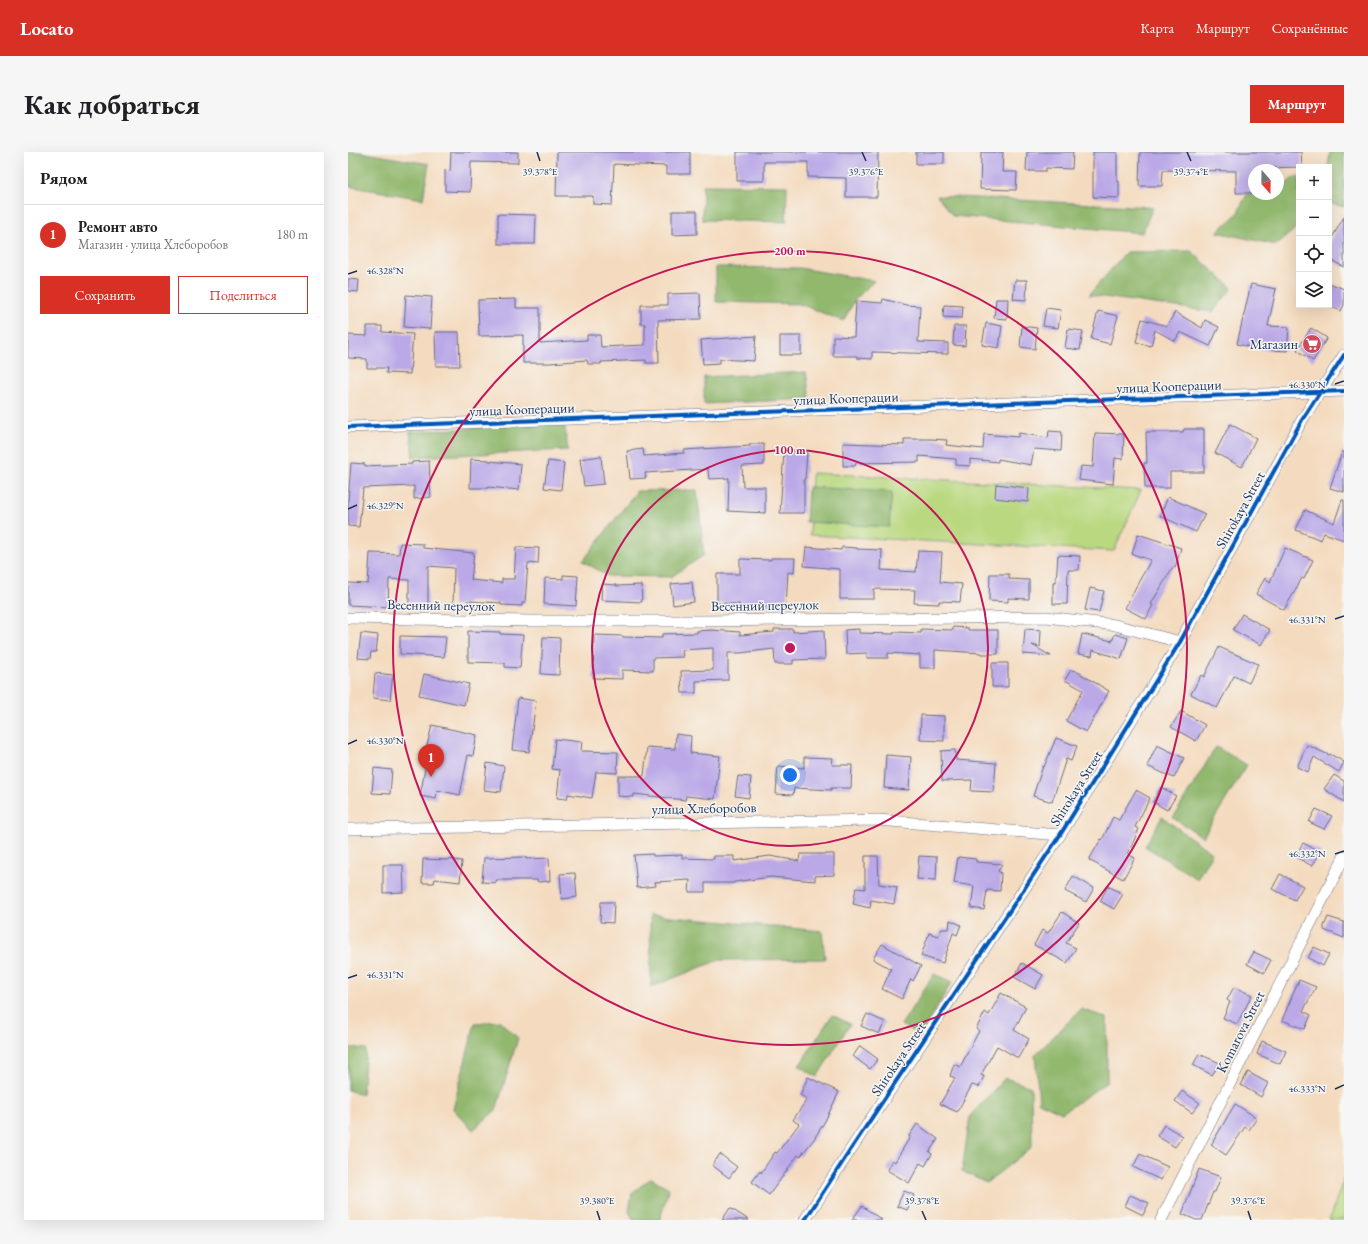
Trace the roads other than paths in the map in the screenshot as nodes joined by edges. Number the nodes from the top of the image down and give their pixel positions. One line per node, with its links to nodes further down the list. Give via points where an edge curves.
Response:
1 (1344, 355): 3 (street, Shirokaya Street)
2 (1344, 391): 3 (street, улица Кооперации)
3 (1320, 392): 4 (street, улица Кооперации); 6 (street, Shirokaya Street, via 1302,420)
4 (348, 427)
5 (348, 618): 6 (street, Весенний переулок, via 647,621 1046,617 1115,625)
6 (1180, 642): 8 (street, Shirokaya Street)
7 (348, 829): 8 (street, улица Хлеборобов, via 878,820)
8 (1060, 835): 10 (street, Shirokaya Street)
9 (1344, 857): 11 (street, Komarova Street)
10 (805, 1220)
11 (1161, 1220)

